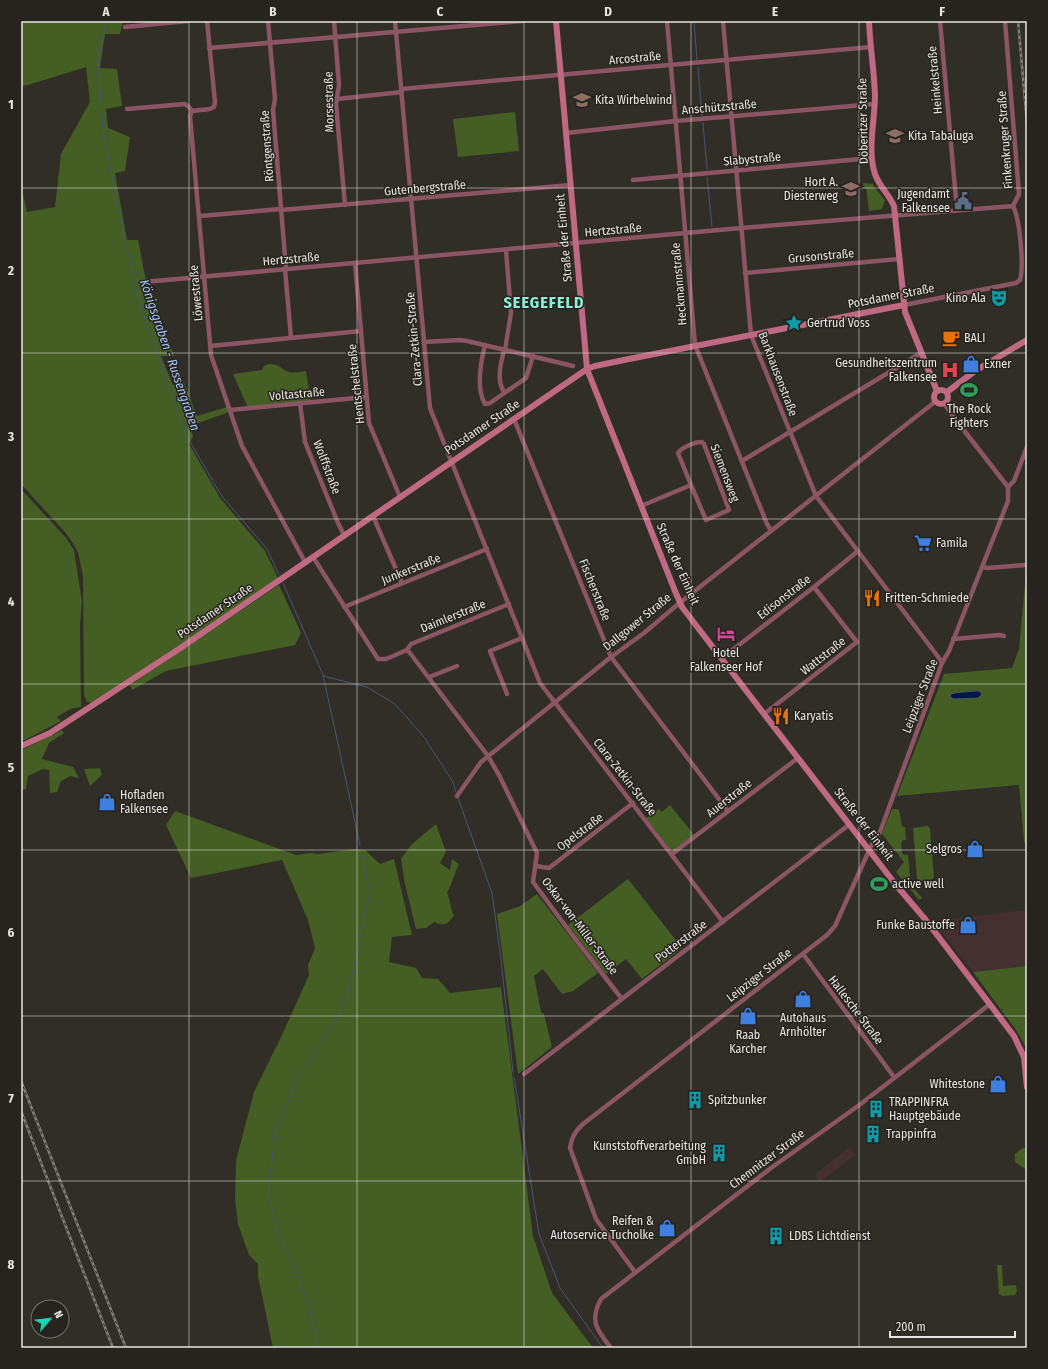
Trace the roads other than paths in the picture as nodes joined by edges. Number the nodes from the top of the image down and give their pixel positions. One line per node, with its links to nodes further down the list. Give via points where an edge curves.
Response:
1 (188, 21): 13 (street)
2 (207, 21): 18 (street)
3 (268, 21): 16 (street, Röntgenstraße)
4 (334, 21): 15 (street, Morsestraße)
5 (395, 21): 14 (street, Clara-Zetkin-Straße)
6 (522, 21): 14 (street)
7 (556, 21): 21 (street, Straße der Einheit)
8 (667, 21): 20 (street, Heckmannstraße)
9 (722, 21): 19 (street, Barkhausenstraße)
10 (869, 21): 17 (street, Döberitzer Straße)
11 (940, 21): 39 (street, Heinkelstraße)
12 (1005, 21): 37 (street, Finkenkruger Straße, via 1020,194)
13 (126, 27)
14 (396, 32): 15 (street); 22 (street, Clara-Zetkin-Straße)
15 (335, 36): 16 (street); 23 (street, Morsestraße, via 339,86)
16 (270, 43): 18 (street); 38 (street, Röntgenstraße)
17 (871, 46): 19 (street, Arcostraße); 24 (street, Döberitzer Straße)
18 (209, 48): 26 (street, via 214,107)
19 (726, 60): 20 (street, Arcostraße); 27 (street, Barkhausenstraße)
20 (670, 65): 21 (street, Arcostraße); 28 (street, Heckmannstraße)
21 (561, 75): 22 (street, Arcostraße); 29 (street, Straße der Einheit)
22 (402, 91): 23 (street, Arcostraße); 35 (street, Clara-Zetkin-Straße)
23 (337, 99): 36 (street, Morsestraße)
24 (875, 104): 27 (street, Anschützstraße); 30 (street, Döberitzer Straße)
25 (127, 109): 26 (street, via 185,104)
26 (192, 111): 41 (street, Löwestraße, via 190,116)
27 (731, 116): 28 (street, Anschützstraße); 31 (street, Barkhausenstraße)
28 (676, 121): 29 (street, Anschützstraße); 32 (street, Heckmannstraße)
29 (566, 133): 34 (street, Straße der Einheit)
30 (872, 158): 31 (street, Slabystraße); 40 (street, Döberitzer Straße, via 875,175 891,200)
31 (735, 170): 32 (street, Slabystraße); 42 (street, Barkhausenstraße)
32 (680, 175): 33 (street, Slabystraße); 43 (street, Heckmannstraße)
33 (634, 180)
34 (571, 185): 35 (street, Gutenbergstraße); 44 (street, Straße der Einheit)
35 (411, 200): 36 (street, Gutenbergstraße); 46 (street, Clara-Zetkin-Straße)
36 (345, 205): 38 (street, Gutenbergstraße)
37 (1013, 206): 39 (street, Hertzstraße); 52 (street, Finkenkruger Straße, via 1021,242)
38 (281, 209): 41 (street, Gutenbergstraße); 49 (street, Röntgenstraße)
39 (957, 210): 40 (street, Hertzstraße)
40 (895, 215): 42 (street, Hertzstraße); 47 (street, Döberitzer Straße)
41 (200, 216): 51 (street, Löwestraße)
42 (741, 228): 43 (street, Hertzstraße); 50 (street, Barkhausenstraße)
43 (685, 233): 44 (street, Hertzstraße); 61 (street, Heckmannstraße)
44 (576, 243): 45 (street, Hertzstraße); 67 (street, Straße der Einheit)
45 (506, 250): 46 (street, Hertzstraße); 63 (street, via 511,313)
46 (417, 258): 48 (street, Hertzstraße); 59 (street, Clara-Zetkin-Straße)
47 (899, 259): 50 (street, Grusonstraße); 54 (street, Döberitzer Straße)
48 (355, 263): 49 (street, Hertzstraße); 55 (street, Hentschelstraße)
49 (286, 269): 51 (street, Hertzstraße); 57 (street, Röntgenstraße)
50 (745, 273): 56 (street, Barkhausenstraße)
51 (204, 277): 53 (street, Hertzstraße); 62 (street, Löwestraße)
52 (1020, 280): 54 (street, Potsdamer Straße, via 1016,283)
53 (144, 282)
54 (904, 305): 56 (street, Potsdamer Straße); 64 (street, Döberitzer Straße)
55 (361, 331): 57 (street); 71 (street, Hentschelstraße)
56 (751, 335): 61 (street, Potsdamer Straße); 77 (street, Barkhausenstraße)
57 (291, 338): 62 (street)
58 (1027, 340): 70 (street)
59 (424, 342): 60 (street, via 460,340); 80 (street, Clara-Zetkin-Straße, via 430,408)
60 (485, 345): 63 (street); 69 (street, via 480,367 482,399 487,404)
61 (695, 345): 67 (street, Potsdamer Straße); 79 (street, Heckmannstraße)
62 (210, 346): 75 (street, Löwestraße)
63 (504, 350): 65 (street); 69 (street, via 500,369)
64 (921, 353): 68 (street, Döberitzer Straße); 77 (street)
65 (533, 356): 66 (street); 69 (street, via 526,378)
66 (573, 366)
67 (587, 369): 76 (street, Potsdamer Straße); 85 (street, Straße der Einheit)
68 (937, 391): 70 (street); 72 (street, via 934,397)
69 (504, 392)
70 (947, 392): 73 (street, via 948,399)
71 (366, 397): 74 (street, Voltastraße); 84 (street, Hentschelstraße, via 371,429)
72 (936, 401): 73 (street); 83 (street, Dallgower Straße)
73 (944, 403): 82 (street)
74 (300, 404): 75 (street, Voltastraße); 88 (street, Wolffstraße, via 305,442)
75 (230, 410): 92 (street, Löwestraße, via 242,446)
76 (514, 419): 80 (street, Potsdamer Straße); 104 (street, Fischerstraße)
77 (790, 432): 79 (street); 83 (street, Barkhausenstraße)
78 (1027, 447): 82 (street, Leipziger Straße, via 1014,481)
79 (742, 461): 87 (street, Heckmannstraße)
80 (451, 462): 84 (street, Potsdamer Straße); 89 (street, Clara-Zetkin-Straße)
81 (691, 486): 81 (street, Siemensweg, via 706,520 729,510 702,442 678,453); 85 (street)
82 (1008, 487): 94 (street, Leipziger Straße, via 1008,501)
83 (816, 496): 87 (street, Dallgower Straße); 90 (street, Barkhausenstraße)
84 (400, 497): 86 (street, Potsdamer Straße)
85 (641, 506): 97 (street, Straße der Einheit)
86 (373, 516): 88 (street, Potsdamer Straße); 95 (street)
87 (771, 530): 97 (street, Dallgower Straße)
88 (344, 535): 91 (street, Potsdamer Straße)
89 (487, 549): 95 (street, Junkerstraße); 98 (street, Clara-Zetkin-Straße)
90 (858, 551): 96 (street, Edisonstraße); 106 (street, Barkhausenstraße)
91 (313, 557): 92 (street, Potsdamer Straße); 99 (street)
92 (305, 562): 112 (street, Potsdamer Straße, via 83,712 50,733)
93 (1025, 566): 94 (street)
94 (982, 567): 102 (street, Leipziger Straße)
95 (402, 583): 99 (street, Junkerstraße)
96 (814, 587): 105 (street, Edisonstraße); 111 (street, Wattstraße, via 857,642)
97 (680, 602): 104 (street, Dallgower Straße); 105 (street, Straße der Einheit)
98 (509, 604): 101 (street, Clara-Zetkin-Straße); 103 (street, Daimlerstraße, via 411,644)
99 (344, 607): 103 (street, via 378,659 386,659)
100 (1004, 636): 102 (street)
101 (522, 638): 109 (street, via 490,651); 110 (street, Clara-Zetkin-Straße, via 540,683)
102 (953, 639): 106 (street, Leipziger Straße)
103 (407, 650): 108 (street, Oskar-von-Miller-Straße)
104 (611, 657): 110 (street, Dallgower Straße); 117 (street, Fischerstraße)
105 (722, 658): 111 (street, Straße der Einheit)
106 (942, 664): 119 (street, Leipziger Straße, via 880,832)
107 (457, 666): 108 (street)
108 (429, 677): 113 (street, Oskar-von-Miller-Straße)
109 (507, 694)
110 (554, 703): 113 (street, Dallgower Straße); 116 (street, Clara-Zetkin-Straße)
111 (764, 714): 114 (street, Straße der Einheit)
112 (21, 746)
113 (488, 756): 115 (street, Dallgower Straße, via 476,768); 121 (street, Oskar-von-Miller-Straße, via 537,854)
114 (798, 758): 117 (street, Auerstraße); 118 (street, Straße der Einheit)
115 (457, 796)
116 (634, 803): 120 (street, Clara-Zetkin-Straße); 121 (street, Opelstraße, via 549,868)
117 (728, 811): 120 (street, Auerstraße)
118 (850, 824): 119 (street, Straße der Einheit); 122 (street, Potterstraße)
119 (870, 850): 123 (street, Leipziger Straße, via 835,926); 125 (street, Straße der Einheit)
120 (672, 854): 122 (street, Clara-Zetkin-Straße)
121 (536, 866): 124 (street, Oskar-von-Miller-Straße, via 533,882)
122 (723, 922): 124 (street, Potterstraße)
123 (803, 954): 127 (street, Hallesche Straße); 129 (street, Leipziger Straße, via 575,1132 570,1148 596,1219)
124 (622, 999): 126 (street, Potterstraße)
125 (990, 1004): 127 (street, Chemnitzer Straße); 128 (street, Straße der Einheit, via 1018,1043 1024,1057)
126 (524, 1074)
127 (894, 1077): 129 (street, Chemnitzer Straße)
128 (1027, 1087)
129 (635, 1272): 130 (street, Chemnitzer Straße, via 601,1299 595,1313 595,1324)
130 (611, 1348)

